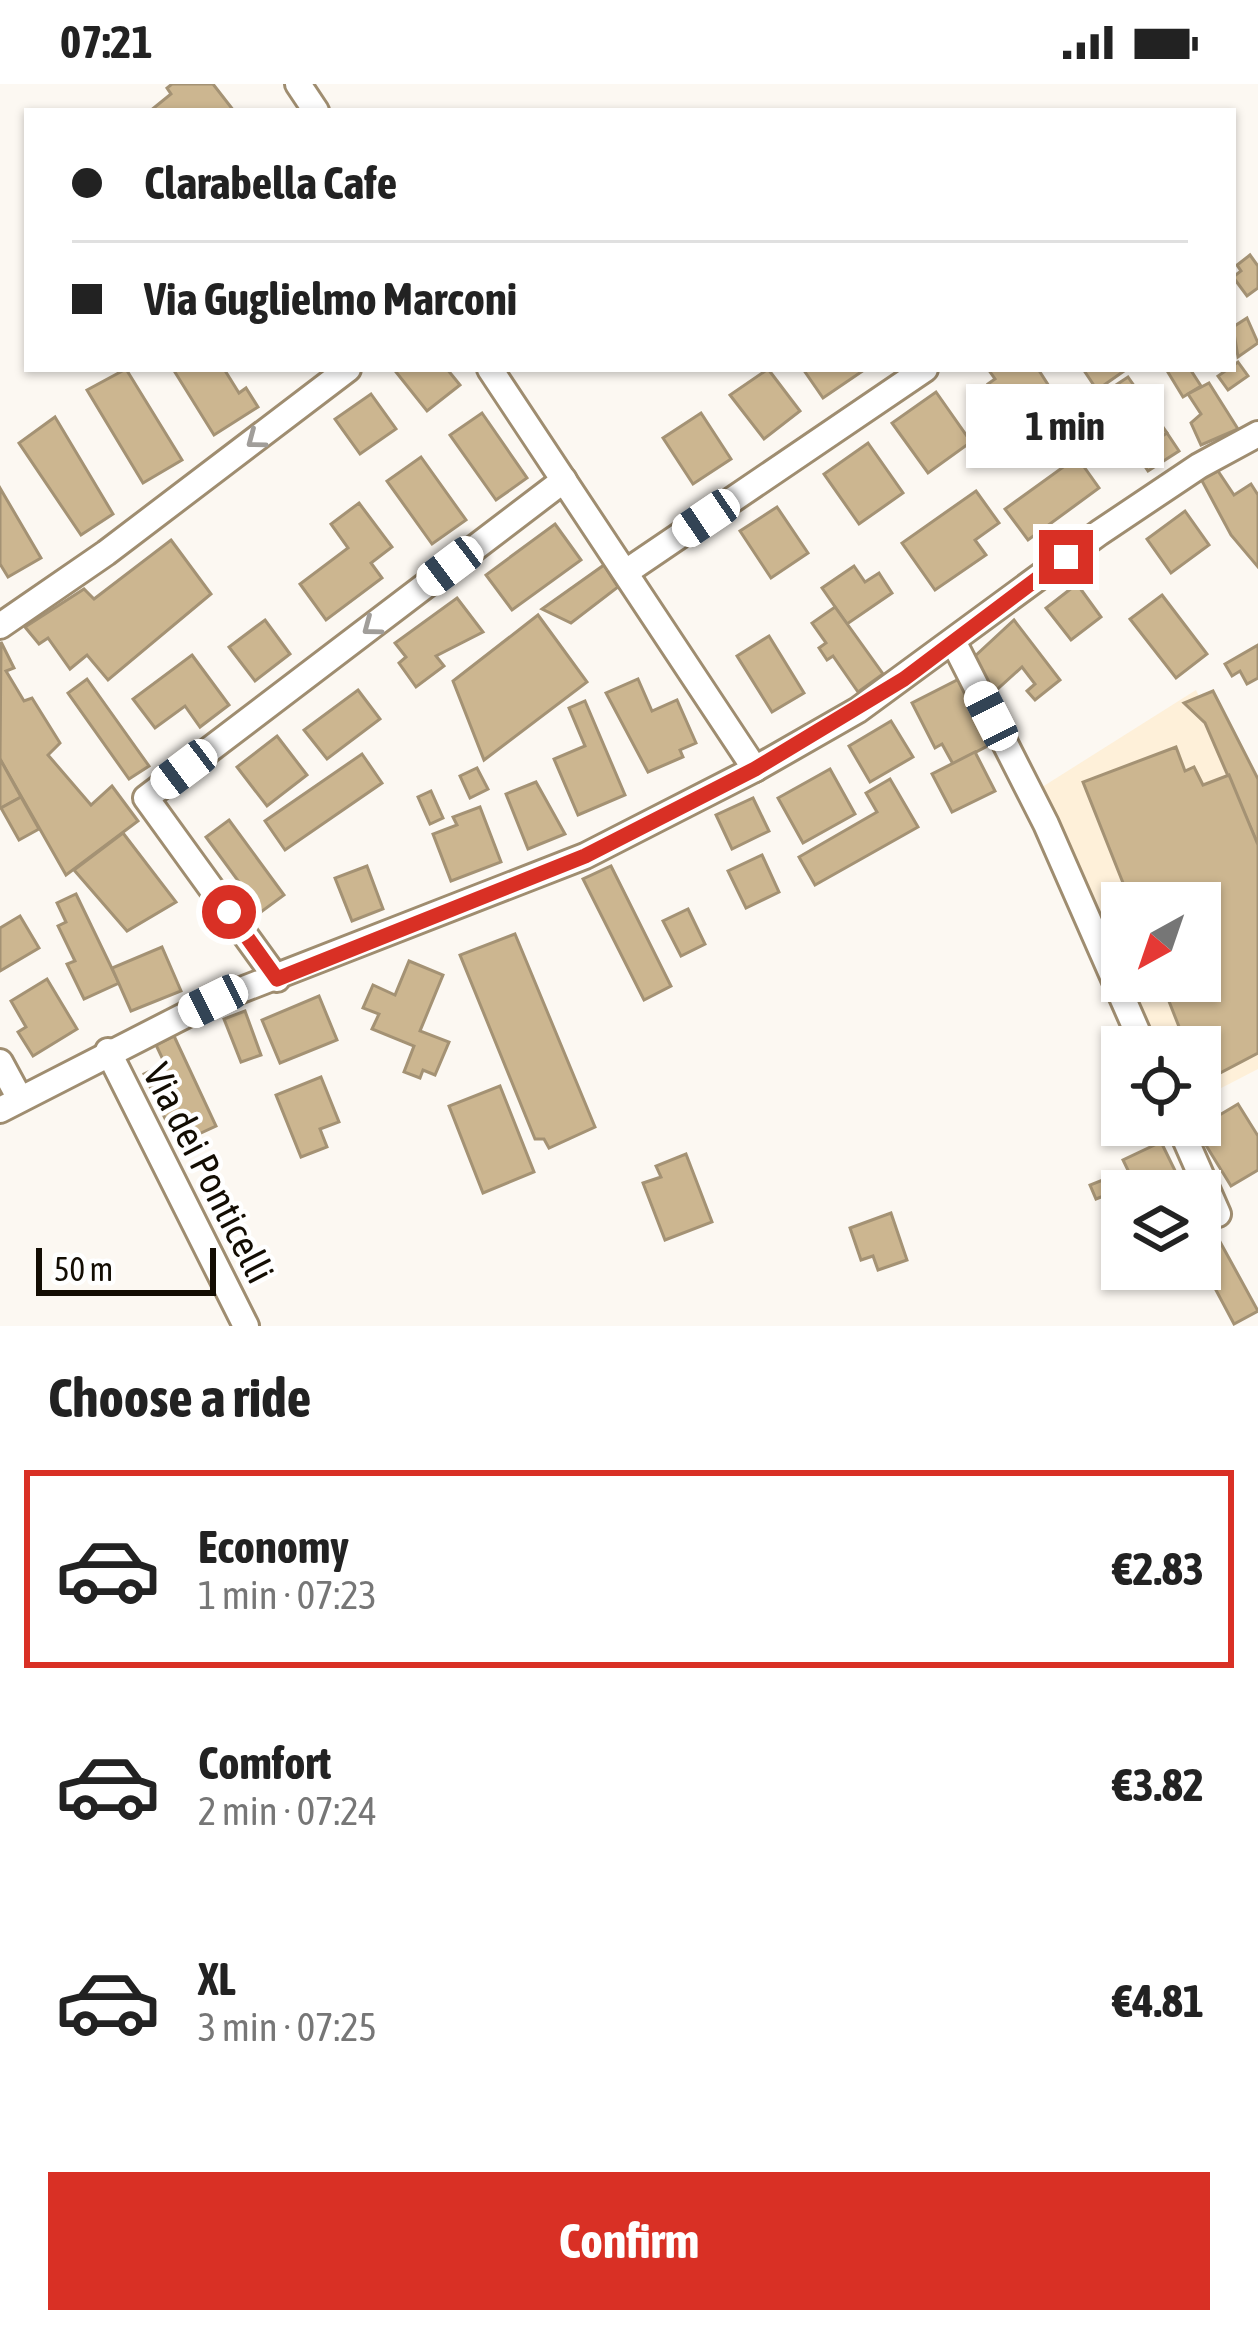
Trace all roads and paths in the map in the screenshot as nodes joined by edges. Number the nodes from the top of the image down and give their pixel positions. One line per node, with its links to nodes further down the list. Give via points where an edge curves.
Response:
1 (344, 372): 7 (street, one-way to 7)
2 (492, 372): 5 (street)
3 (921, 372): 6 (street)
4 (1258, 434): 8 (street, via 1099,533)
5 (564, 479): 6 (street); 10 (street, one-way to 10, via 146,798)
6 (626, 572): 9 (street)
7 (0, 626)
8 (954, 643): 9 (street); 11 (street)
9 (755, 769): 10 (street, via 585,856)
10 (277, 979): 12 (street)
11 (1135, 1026)
12 (108, 1052): 14 (street); 15 (street, Via dei Ponticelli)
13 (0, 1062): 14 (street)
14 (10, 1104)
15 (246, 1326)

